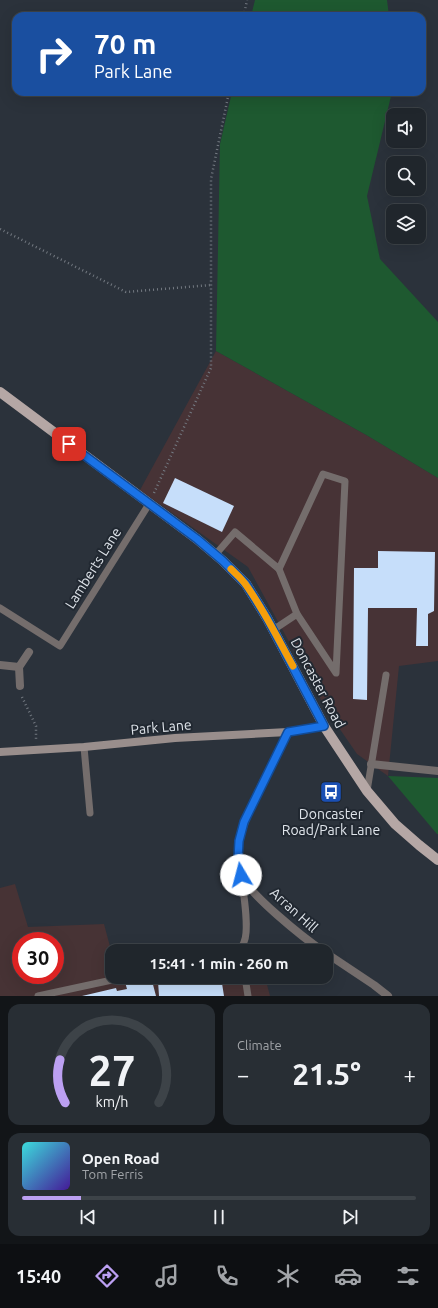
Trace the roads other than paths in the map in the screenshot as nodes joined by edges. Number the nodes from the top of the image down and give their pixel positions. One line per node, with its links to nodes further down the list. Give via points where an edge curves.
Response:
1 (0, 392): 2 (main road, Doncaster Road)
2 (149, 504): 3 (main road, Doncaster Road); 5 (lane, Lamberts Lane, via 60,646)
3 (216, 554): 4 (lane, via 235,532); 7 (main road, Doncaster Road, via 246,584)
4 (279, 569): 6 (lane); 6 (lane, via 323,474 345,482 336,673)
5 (0, 608)
6 (297, 614): 7 (lane)
7 (273, 630): 13 (main road, Doncaster Road)
8 (29, 652): 10 (street)
9 (0, 665): 10 (street)
10 (19, 667): 12 (street)
11 (386, 675): 17 (lane)
12 (20, 686)
13 (324, 726): 14 (street, Park Lane); 19 (main road, Doncaster Road)
14 (288, 732): 15 (street, Park Lane, via 175,738); 22 (street, Arran Hill, via 244,822 238,859)
15 (84, 747): 16 (street, Park Lane); 20 (lane)
16 (0, 752)
17 (371, 764): 18 (street); 19 (lane)
18 (438, 772)
19 (367, 791): 21 (main road, Doncaster Road, via 395,824)
20 (90, 813)
21 (438, 860)
22 (241, 875): 23 (lane, via 247,931); 24 (street, Arran Hill, via 249,887)
23 (242, 944)
24 (313, 944)
25 (333, 958): 30 (street)
26 (105, 982): 28 (lane)
27 (246, 984): 29 (lane)
28 (38, 996)
29 (248, 996)
30 (388, 996)

